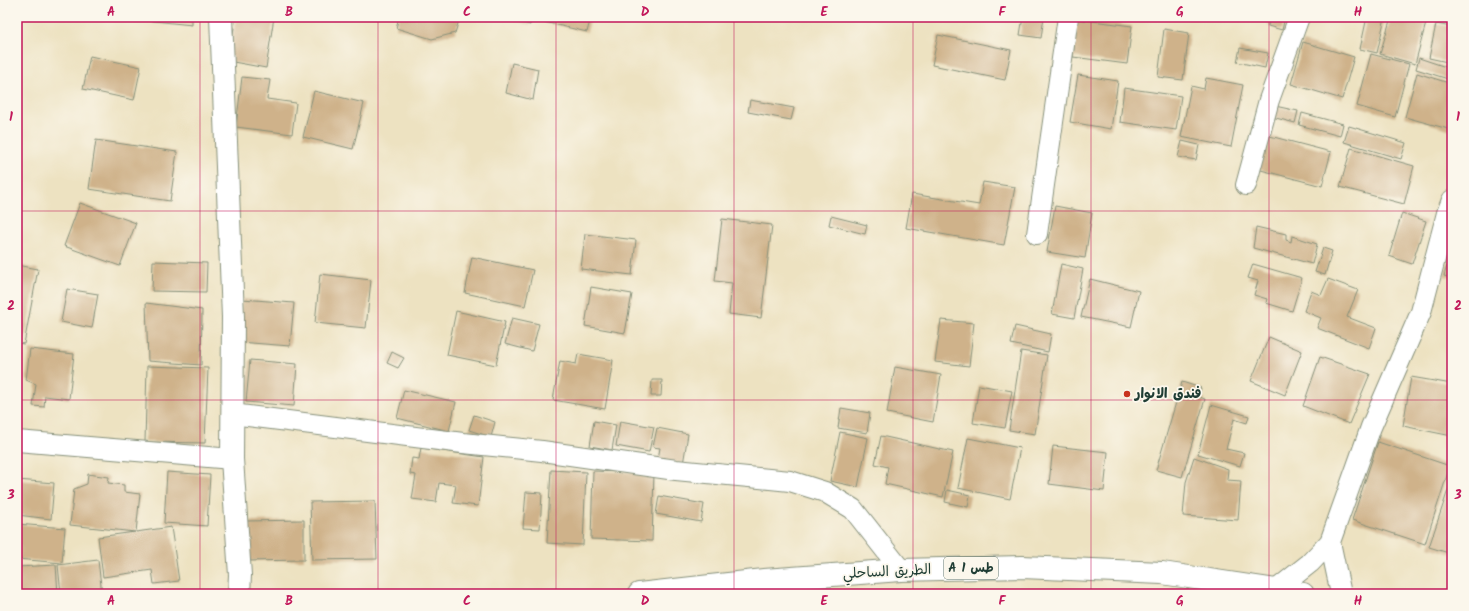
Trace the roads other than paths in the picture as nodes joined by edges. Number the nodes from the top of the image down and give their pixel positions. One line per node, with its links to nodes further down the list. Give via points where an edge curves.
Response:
1 (221, 17): 7 (main road, via 233,317)
2 (1068, 17): 6 (street)
3 (1299, 17): 4 (street, via 1269,100)
4 (1246, 186)
5 (1452, 200): 10 (street, via 1421,312 1371,427)
6 (1036, 234)
7 (232, 414): 9 (main road); 11 (street, via 542,451 676,470 790,481 825,492 853,509)
8 (17, 442): 9 (street)
9 (232, 459): 12 (main road)
10 (1330, 542): 13 (street, via 1310,563); 16 (street)
11 (901, 570): 13 (main road, الطريق الساحلي / A 1 طس, via 1022,567 1162,573); 14 (main road, الطريق الساحلي / A 1 طس, via 764,580)
12 (243, 588)
13 (1276, 590): 15 (main road, الطريق الساحلي / A 1 طس)
14 (639, 594)
15 (1303, 594)
16 (1341, 594)

